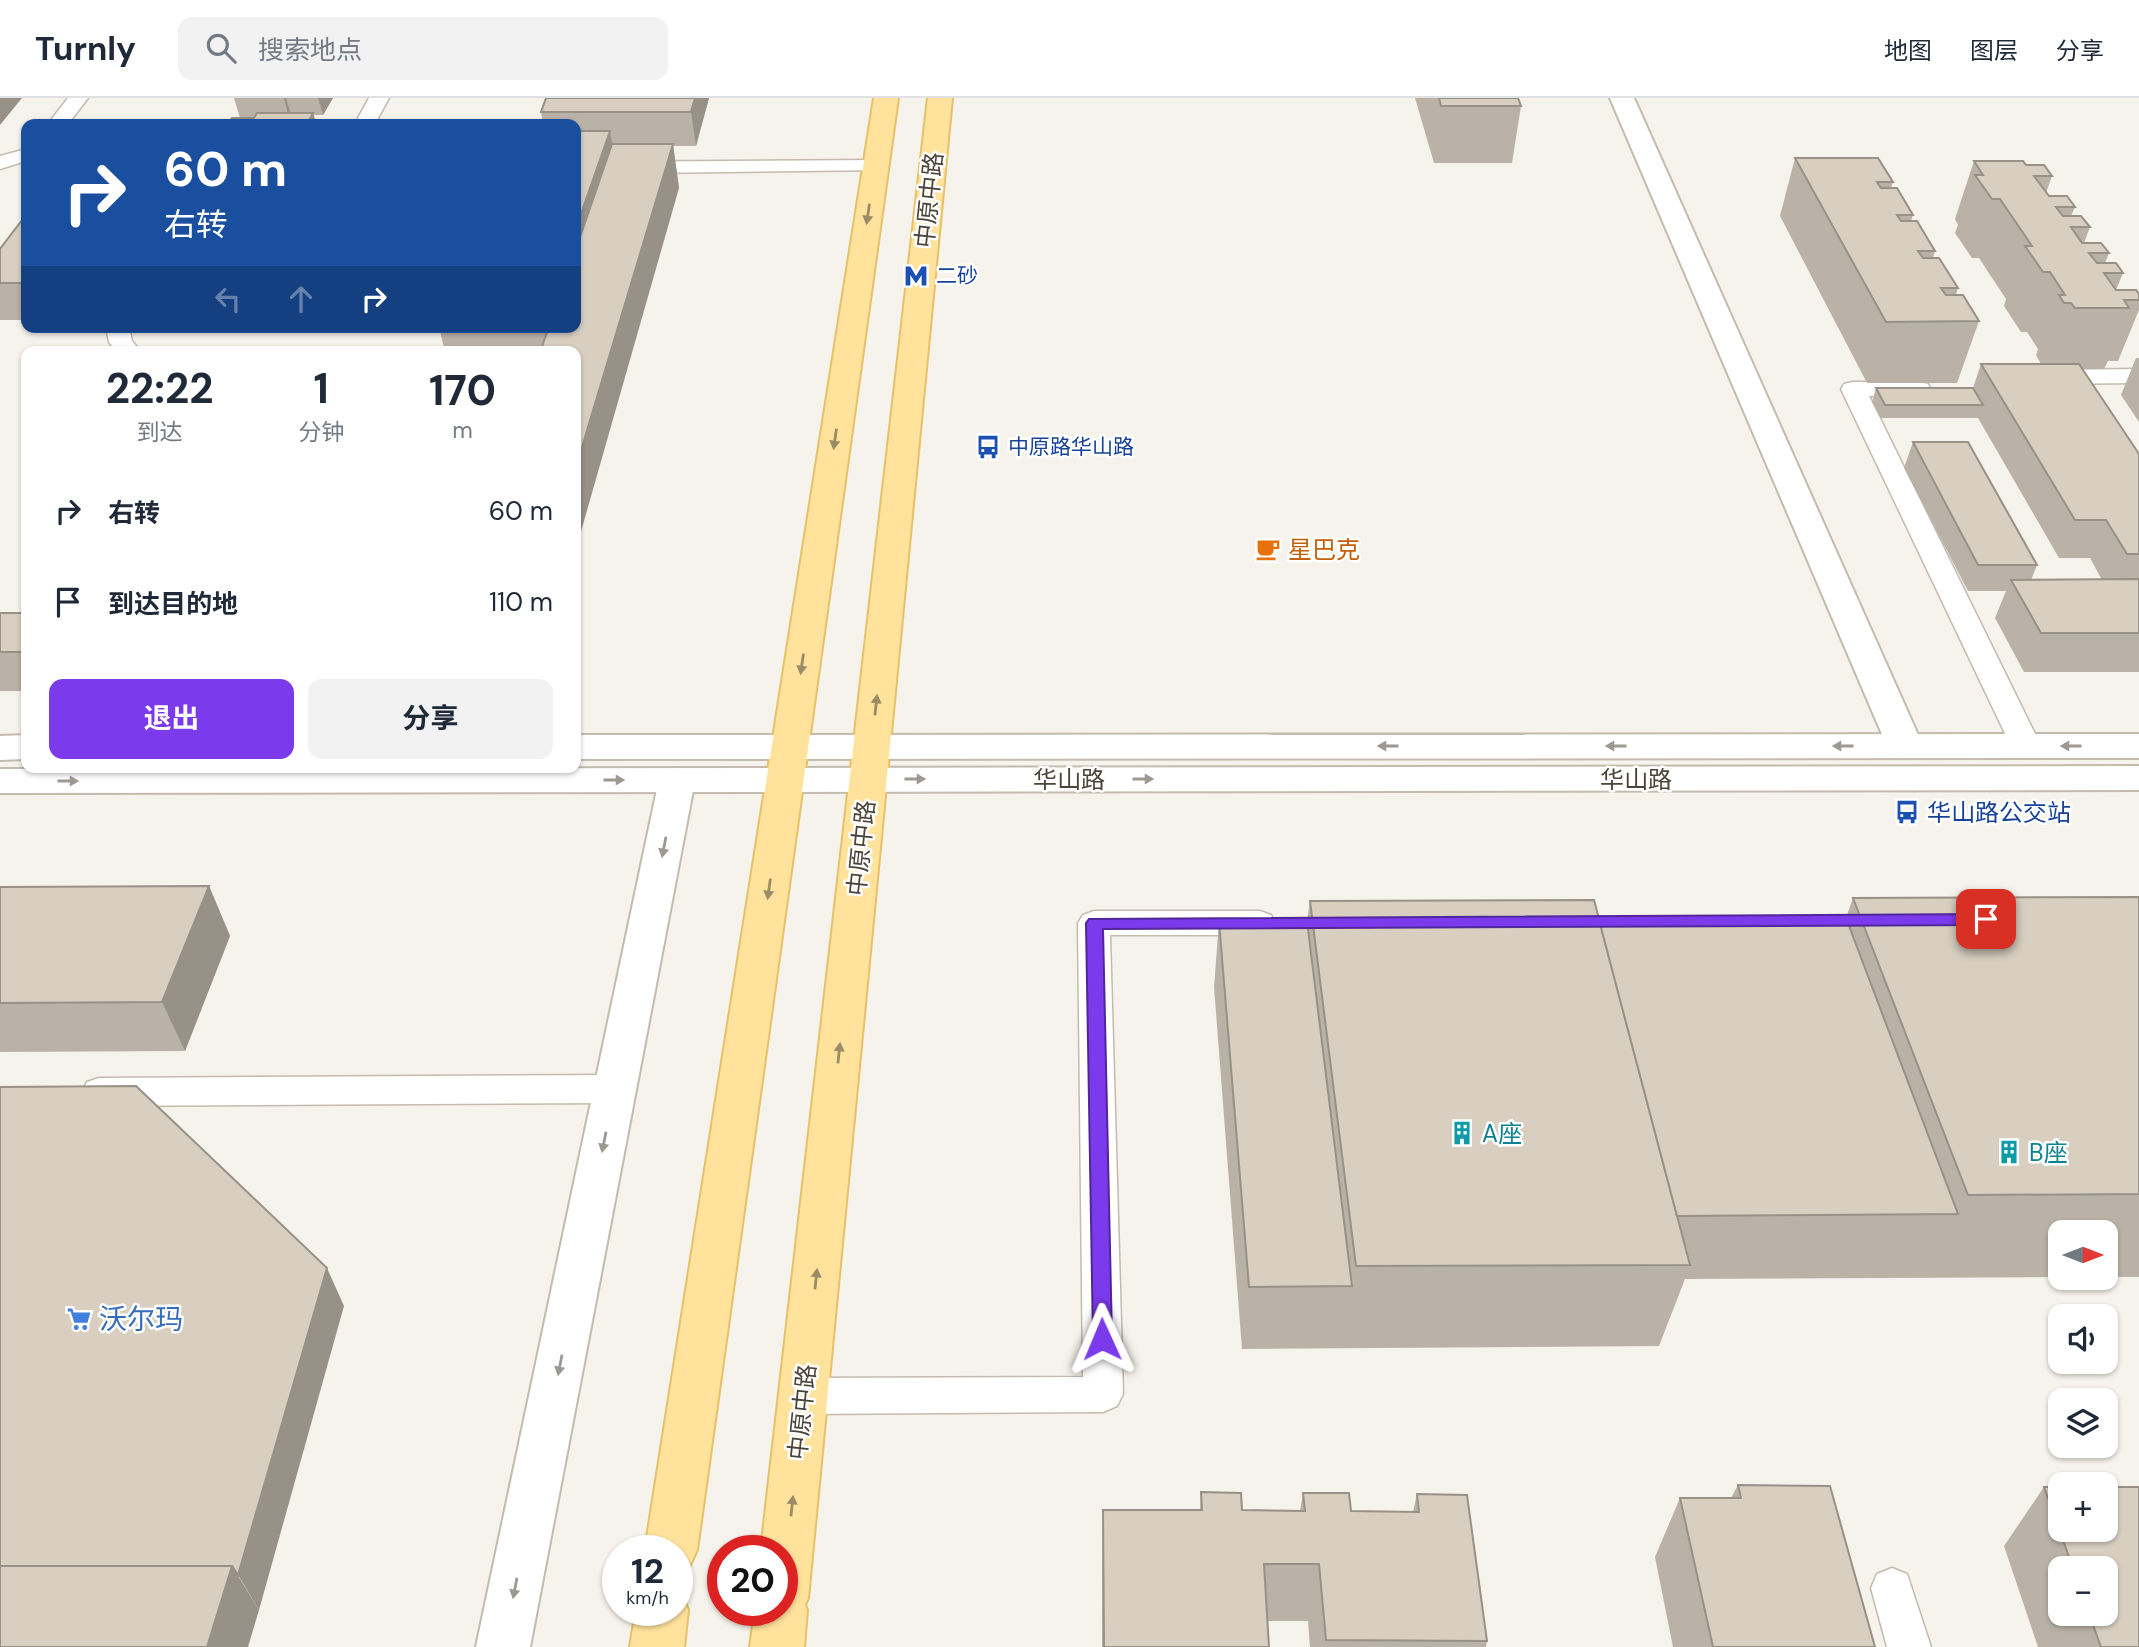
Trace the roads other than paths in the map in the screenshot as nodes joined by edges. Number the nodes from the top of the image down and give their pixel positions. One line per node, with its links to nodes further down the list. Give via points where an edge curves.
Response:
1 (78, 98): 6 (lane)
2 (379, 98): 7 (lane)
3 (886, 98): 10 (main road)
4 (940, 98): 22 (main road, 中原中路, one-way to 4)
5 (1622, 98): 15 (street)
6 (62, 119)
7 (368, 119)
8 (21, 157): 9 (lane)
9 (0, 163)
10 (876, 166): 11 (lane); 21 (main road, one-way to 21)
11 (581, 168)
12 (2139, 376): 13 (lane)
13 (2017, 378)
14 (1950, 389): 16 (lane, via 1853,389)
15 (1906, 746): 16 (street, 华山路); 22 (street, 华山路, one-way to 22)
16 (2026, 746): 17 (street, 华山路, one-way to 16)
17 (2139, 746)
18 (21, 747): 20 (street)
19 (581, 747): 21 (street, 华山路)
20 (0, 748)
21 (787, 763): 22 (street, 华山路); 24 (street, 华山路); 30 (main road, one-way to 30)
22 (870, 763): 23 (street, 华山路, one-way to 23); 29 (main road, 中原中路, one-way to 22)
23 (2139, 778)
24 (677, 780): 25 (street, 华山路, one-way to 24); 27 (street, one-way to 27)
25 (0, 781)
26 (1289, 923): 29 (lane, via 1094,923 1103,1394)
27 (615, 1089): 28 (lane); 35 (street, one-way to 35)
28 (66, 1092)
29 (803, 1396): 31 (main road, 中原中路, one-way to 29)
30 (673, 1535)
31 (789, 1535)
32 (1892, 1588): 38 (lane)
33 (660, 1626): 36 (main road)
34 (779, 1626): 37 (main road)
35 (503, 1647)
36 (657, 1647)
37 (777, 1647)
38 (1909, 1647)

